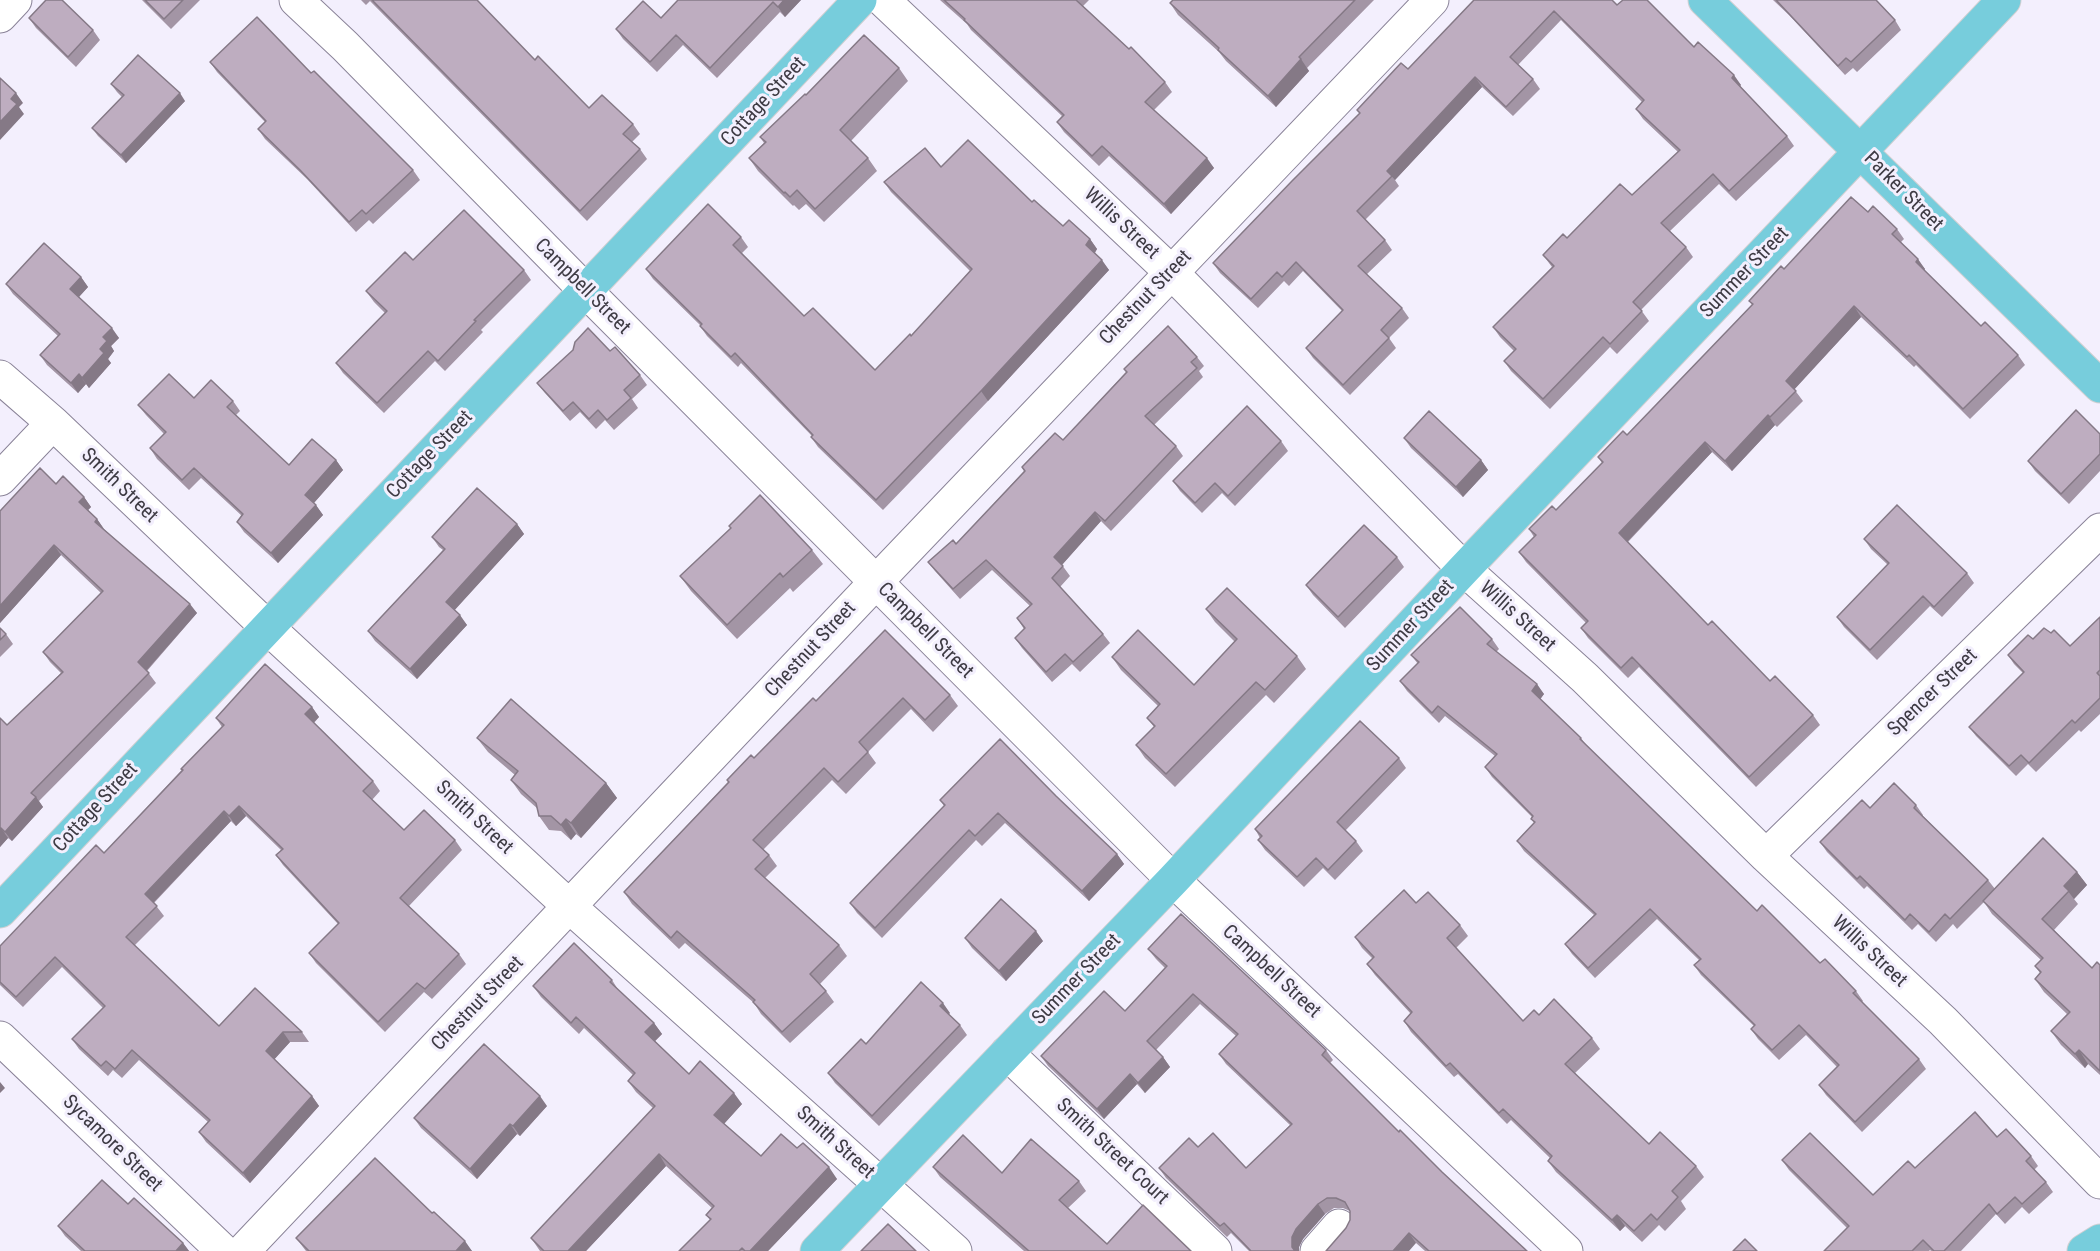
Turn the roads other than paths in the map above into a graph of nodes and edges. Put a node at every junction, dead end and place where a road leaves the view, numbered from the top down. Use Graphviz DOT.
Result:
graph roads {
  1 [pos="15,0"];
  2 [pos="296,0"];
  3 [pos="860,0"];
  4 [pos="883,0"];
  5 [pos="1432,0"];
  6 [pos="1705,0"];
  7 [pos="2004,0"];
  8 [pos="0,16"];
  9 [pos="1861,151"];
  10 [pos="1171,272"];
  11 [pos="586,291"];
  12 [pos="0,377"];
  13 [pos="2100,386"];
  14 [pos="53,423"];
  15 [pos="0,479"];
  16 [pos="2100,530"];
  17 [pos="1464,570"];
  18 [pos="876,582"];
  19 [pos="267,627"];
  20 [pos="1766,856"];
  21 [pos="1173,880"];
  22 [pos="570,907"];
  23 [pos="0,910"];
  24 [pos="0,1038"];
  25 [pos="1007,1053"];
  26 [pos="2100,1182"];
  27 [pos="881,1184"];
  28 [pos="1340,1226"];
  29 [pos="2100,1241"];
  30 [pos="223,1251"];
  31 [pos="243,1251"];
  32 [pos="817,1251"];
  33 [pos="955,1251"];
  34 [pos="1215,1251"];
  35 [pos="1317,1251"];
  36 [pos="1566,1251"];
  37 [pos="2084,1251"];
  1 -- 8 [label="street"];
  2 -- 11 [label="street, Campbell Street"];
  3 -- 11 [label="main road, Cottage Street"];
  4 -- 10 [label="street, Willis Street"];
  5 -- 10 [label="street, Chestnut Street"];
  6 -- 9 [label="main road, Parker Street"];
  7 -- 9 [label="main road, Summer Street"];
  9 -- 13 [label="main road, Parker Street"];
  9 -- 17 [label="main road, Summer Street"];
  10 -- 17 [label="street, Willis Street"];
  10 -- 18 [label="street, Chestnut Street"];
  11 -- 18 [label="street, Campbell Street"];
  11 -- 19 [label="main road, Cottage Street"];
  12 -- 14 [label="street, Smith Street"];
  14 -- 15 [label="street"];
  14 -- 19 [label="street, Smith Street"];
  16 -- 20 [label="street, Spencer Street"];
  17 -- 20 [label="street, Willis Street"];
  17 -- 21 [label="main road, Summer Street"];
  18 -- 21 [label="street, Campbell Street"];
  18 -- 22 [label="street, Chestnut Street"];
  19 -- 22 [label="street, Smith Street"];
  19 -- 23 [label="main road, Cottage Street"];
  20 -- 26 [label="street, Willis Street"];
  21 -- 25 [label="main road, Summer Street"];
  21 -- 36 [label="street, Campbell Street"];
  22 -- 27 [label="street, Smith Street"];
  22 -- 31 [label="street, Chestnut Street"];
  24 -- 30 [label="street, Sycamore Street"];
  25 -- 27 [label="main road, Summer Street"];
  25 -- 34 [label="street, Smith Street Court"];
  27 -- 32 [label="main road, Summer Street"];
  27 -- 33 [label="street, Smith Street"];
  28 -- 35 [label="street"];
  29 -- 37 [label="main road"];
}
